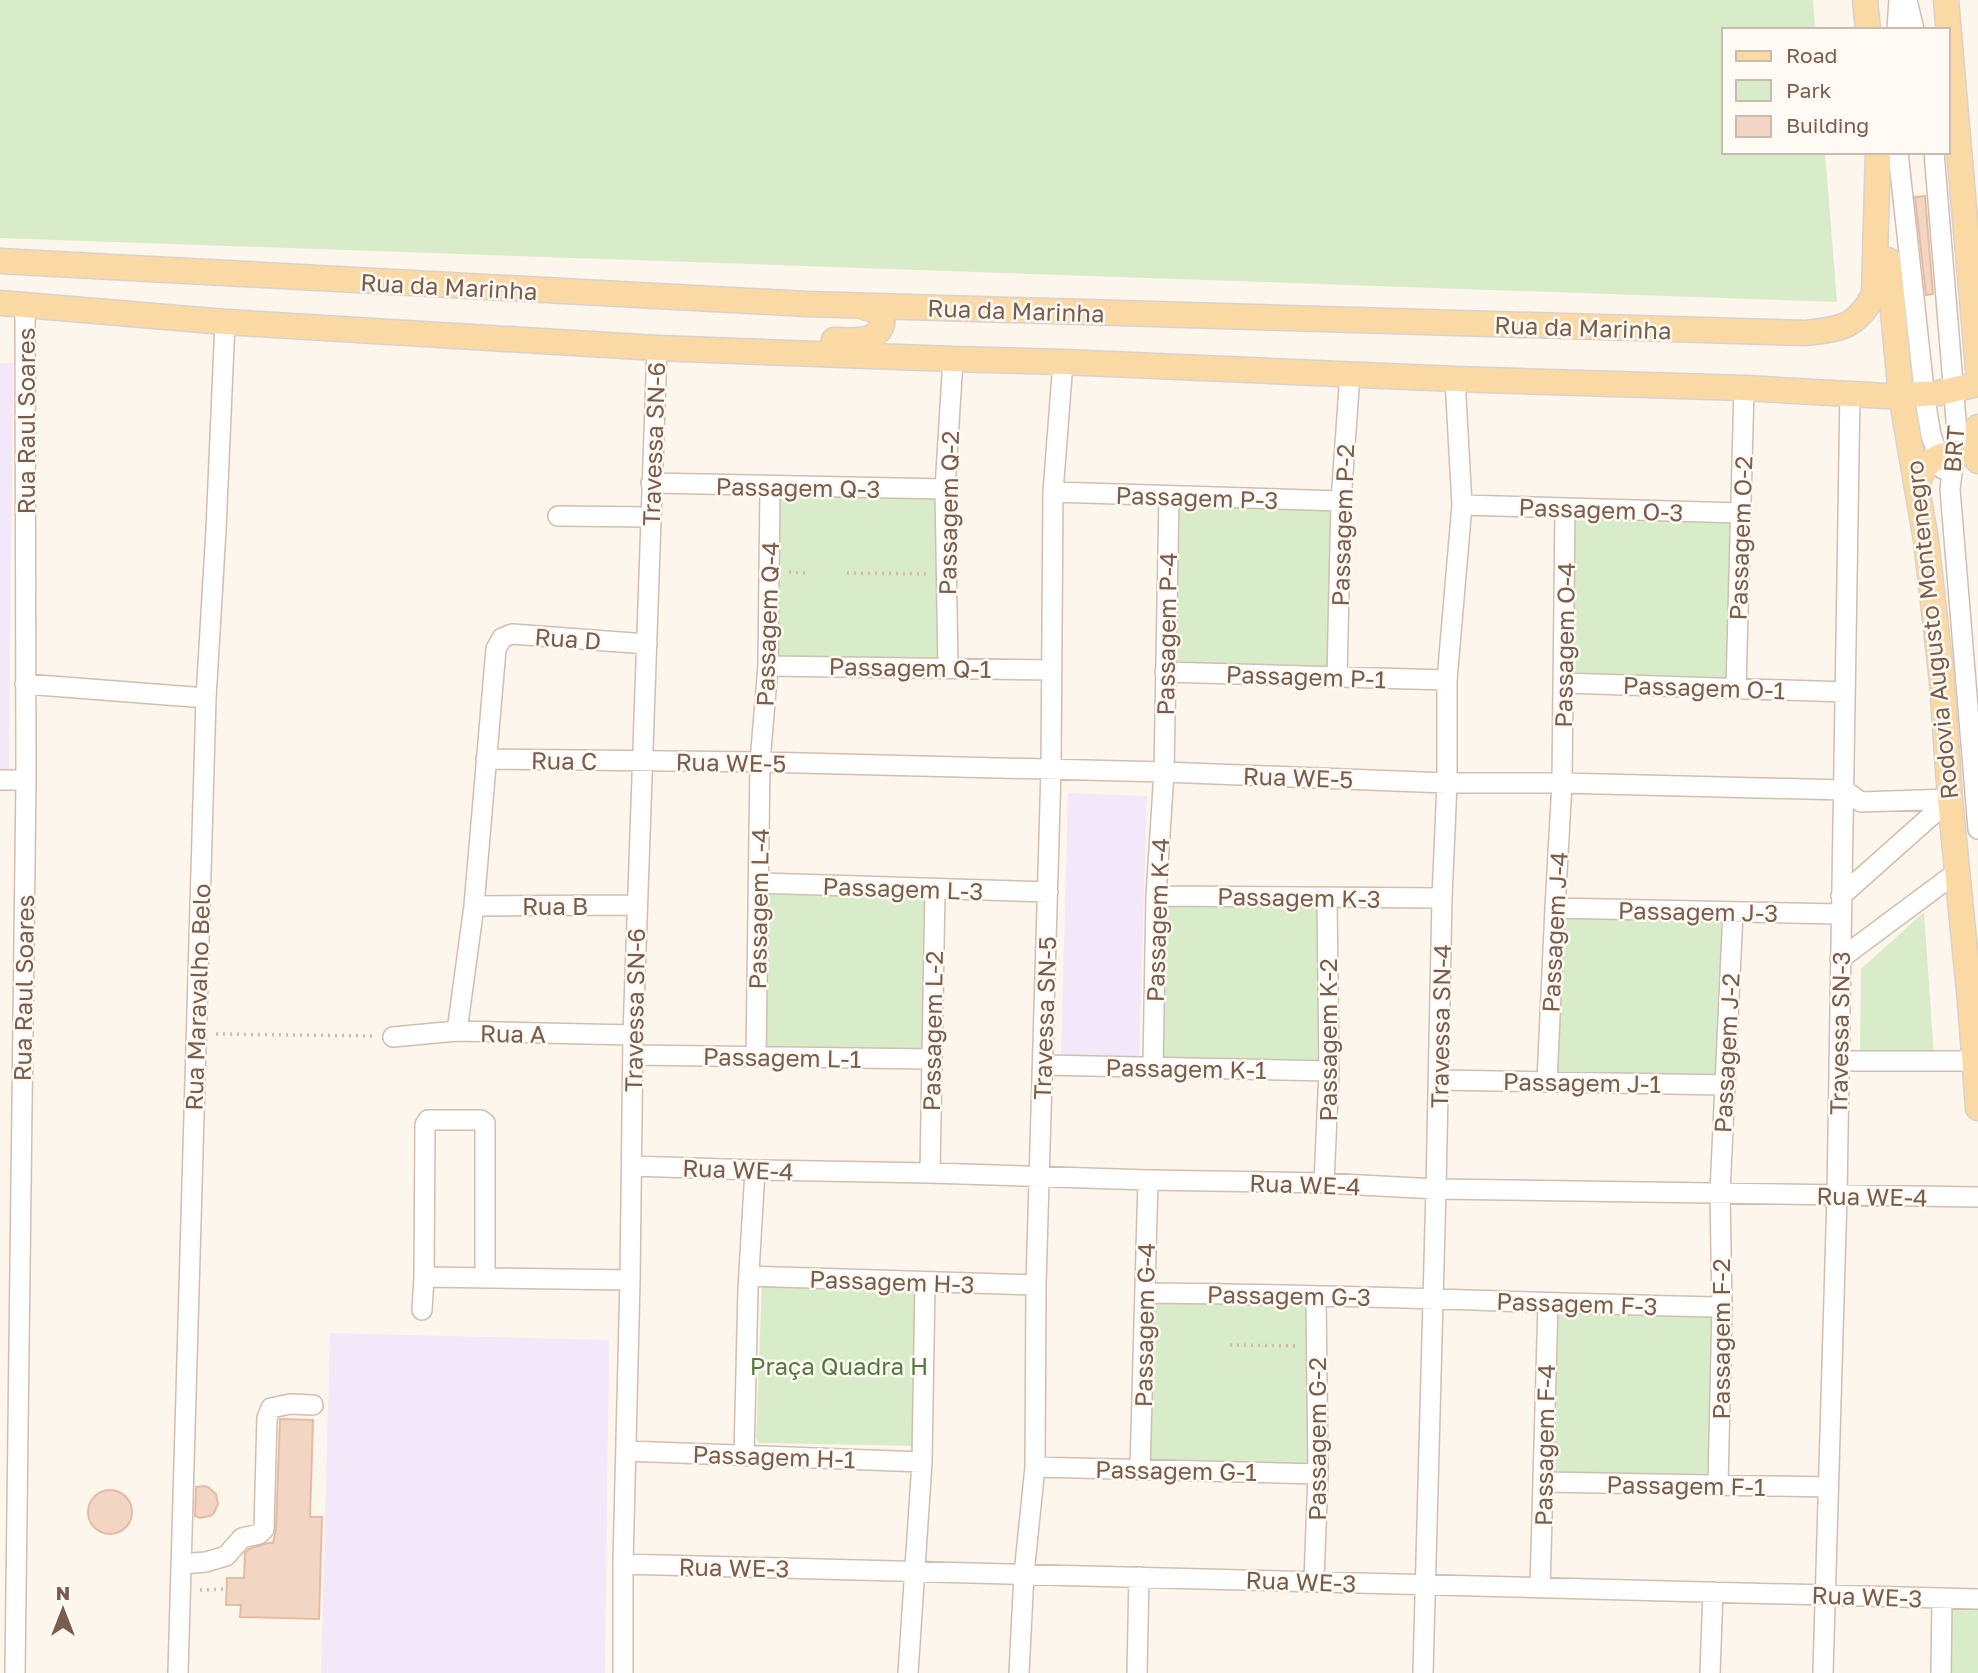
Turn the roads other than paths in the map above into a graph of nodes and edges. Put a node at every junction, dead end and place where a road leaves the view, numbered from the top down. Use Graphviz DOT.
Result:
graph roads {
  1 [pos="1865,0"];
  2 [pos="1899,0"];
  3 [pos="1907,0"];
  4 [pos="1946,0"];
  5 [pos="1868,28"];
  6 [pos="1897,28"];
  7 [pos="1914,28"];
  8 [pos="1948,28"];
  9 [pos="1950,46"];
  10 [pos="1878,154"];
  11 [pos="1878,154"];
  12 [pos="1898,154"];
  13 [pos="1934,154"];
  14 [pos="0,261"];
  15 [pos="0,303"];
  16 [pos="25,303"];
  17 [pos="861,306"];
  18 [pos="225,322"];
  19 [pos="657,348"];
  20 [pos="704,350"];
  21 [pos="953,359"];
  22 [pos="1063,362"];
  23 [pos="1978,368"];
  24 [pos="1350,374"];
  25 [pos="1455,379"];
  26 [pos="1966,387"];
  27 [pos="1744,388"];
  28 [pos="1850,393"];
  29 [pos="1913,395"];
  30 [pos="1978,427"];
  31 [pos="1962,453"];
  32 [pos="1978,461"];
  33 [pos="651,483"];
  34 [pos="1918,483"];
  35 [pos="770,487"];
  36 [pos="944,489"];
  37 [pos="1053,492"];
  38 [pos="1168,496"];
  39 [pos="1341,501"];
  40 [pos="1462,505"];
  41 [pos="1565,508"];
  42 [pos="1740,513"];
  43 [pos="558,516"];
  44 [pos="650,517"];
  45 [pos="647,644"];
  46 [pos="768,666"];
  47 [pos="948,668"];
  48 [pos="1052,670"];
  49 [pos="1165,672"];
  50 [pos="1337,677"];
  51 [pos="1447,680"];
  52 [pos="1563,683"];
  53 [pos="25,684"];
  54 [pos="1736,689"];
  55 [pos="1845,692"];
  56 [pos="206,698"];
  57 [pos="486,759"];
  58 [pos="642,761"];
  59 [pos="760,762"];
  60 [pos="1051,769"];
  61 [pos="1164,772"];
  62 [pos="0,780"];
  63 [pos="26,780"];
  64 [pos="1447,783"];
  65 [pos="1562,783"];
  66 [pos="1844,790"];
  67 [pos="1950,799"];
  68 [pos="1978,829"];
  69 [pos="1957,872"];
  70 [pos="758,883"];
  71 [pos="935,888"];
  72 [pos="1048,892"];
  73 [pos="1156,896"];
  74 [pos="1326,897"];
  75 [pos="1442,898"];
  76 [pos="637,905"];
  77 [pos="1841,905"];
  78 [pos="474,906"];
  79 [pos="1555,908"];
  80 [pos="1733,912"];
  81 [pos="1840,959"];
  82 [pos="457,1031"];
  83 [pos="393,1037"];
  84 [pos="633,1045"];
  85 [pos="756,1057"];
  86 [pos="932,1059"];
  87 [pos="1839,1061"];
  88 [pos="1975,1061"];
  89 [pos="1044,1065"];
  90 [pos="1153,1067"];
  91 [pos="1329,1071"];
  92 [pos="1439,1080"];
  93 [pos="1547,1081"];
  94 [pos="1725,1085"];
  95 [pos="1978,1108"];
  96 [pos="632,1166"];
  97 [pos="755,1170"];
  98 [pos="930,1173"];
  99 [pos="1039,1177"];
  100 [pos="1148,1180"];
  101 [pos="1324,1183"];
  102 [pos="1436,1189"];
  103 [pos="1720,1193"];
  104 [pos="1837,1196"];
  105 [pos="1978,1197"];
  106 [pos="749,1276"];
  107 [pos="424,1277"];
  108 [pos="485,1277"];
  109 [pos="631,1280"];
  110 [pos="925,1283"];
  111 [pos="1036,1285"];
  112 [pos="1145,1293"];
  113 [pos="1316,1296"];
  114 [pos="1433,1298"];
  115 [pos="1548,1303"];
  116 [pos="1722,1307"];
  117 [pos="422,1310"];
  118 [pos="313,1405"];
  119 [pos="626,1451"];
  120 [pos="744,1455"];
  121 [pos="922,1462"];
  122 [pos="1035,1467"];
  123 [pos="1140,1469"];
  124 [pos="1318,1474"];
  125 [pos="1544,1482"];
  126 [pos="1718,1485"];
  127 [pos="1828,1487"];
  128 [pos="181,1564"];
  129 [pos="623,1564"];
  130 [pos="915,1571"];
  131 [pos="1024,1574"];
  132 [pos="1139,1577"];
  133 [pos="1314,1581"];
  134 [pos="1425,1585"];
  135 [pos="1540,1588"];
  136 [pos="1713,1592"];
  137 [pos="1824,1595"];
  138 [pos="1942,1598"];
  139 [pos="1978,1599"];
  140 [pos="15,1673"];
  141 [pos="178,1673"];
  142 [pos="622,1673"];
  143 [pos="908,1673"];
  144 [pos="1019,1673"];
  145 [pos="1137,1673"];
  146 [pos="1423,1673"];
  147 [pos="1710,1673"];
  148 [pos="1823,1673"];
  149 [pos="1941,1673"];
  1 -- 5 [label="main road"];
  2 -- 6 [label="street"];
  3 -- 7 [label="street"];
  4 -- 8 [label="main road"];
  9 -- 23 [label="main road"];
  10 -- 17 [label="main road, Rua da Marinha"];
  11 -- 29 [label="main road, Rodovia Augusto Montenegro"];
  12 -- 29 [label="street, BRT"];
  13 -- 26 [label="street, BRT"];
  14 -- 17 [label="main road, Rua da Marinha"];
  15 -- 16 [label="main road, Rua da Marinha"];
  16 -- 18 [label="main road, Rua da Marinha"];
  16 -- 53 [label="street, Rua Raul Soares"];
  17 -- 20 [label="main road"];
  18 -- 19 [label="main road, Rua da Marinha"];
  18 -- 56 [label="street, Rua Maravalho Belo"];
  19 -- 20 [label="main road, Rua da Marinha"];
  19 -- 33 [label="street, Travessa SN-6"];
  20 -- 21 [label="main road, Rua da Marinha"];
  21 -- 22 [label="main road, Rua da Marinha"];
  21 -- 36 [label="street, Passagem Q-2"];
  22 -- 24 [label="main road, Rua da Marinha"];
  22 -- 37 [label="street, Travessa SN-5"];
  24 -- 25 [label="main road, Rua da Marinha"];
  24 -- 39 [label="street, Passagem P-2"];
  25 -- 27 [label="main road, Rua da Marinha"];
  25 -- 40 [label="street, Travessa SN-4"];
  26 -- 29 [label="main road, Rua da Marinha"];
  26 -- 31 [label="street, BRT"];
  27 -- 28 [label="main road, Rua da Marinha"];
  27 -- 42 [label="street, Passagem O-2"];
  28 -- 29 [label="main road, Rua da Marinha"];
  28 -- 55 [label="street, Travessa SN-3"];
  29 -- 31 [label="street, BRT"];
  29 -- 34 [label="main road, Rodovia Augusto Montenegro"];
  30 -- 31 [label="main road"];
  31 -- 32 [label="main road"];
  31 -- 34 [label="main road"];
  31 -- 68 [label="street, BRT"];
  33 -- 35 [label="street, Passagem Q-3"];
  33 -- 44 [label="street, Travessa SN-6"];
  34 -- 67 [label="main road, Rodovia Augusto Montenegro"];
  35 -- 36 [label="street, Passagem Q-3"];
  35 -- 46 [label="street, Passagem Q-4"];
  36 -- 47 [label="street, Passagem Q-2"];
  37 -- 38 [label="street, Passagem P-3"];
  37 -- 48 [label="street, Travessa SN-5"];
  38 -- 39 [label="street, Passagem P-3"];
  38 -- 49 [label="street, Passagem P-4"];
  39 -- 50 [label="street, Passagem P-2"];
  40 -- 41 [label="street, Passagem O-3"];
  40 -- 51 [label="street, Travessa SN-4"];
  41 -- 42 [label="street, Passagem O-3"];
  41 -- 52 [label="street, Passagem O-4"];
  42 -- 54 [label="street, Passagem O-2"];
  43 -- 44 [label="street"];
  44 -- 45 [label="street, Travessa SN-6"];
  45 -- 57 [label="street, Rua D"];
  45 -- 58 [label="street, Travessa SN-6"];
  46 -- 47 [label="street, Passagem Q-1"];
  46 -- 59 [label="street, Passagem Q-4"];
  47 -- 48 [label="street, Passagem Q-1"];
  48 -- 60 [label="street, Travessa SN-5"];
  49 -- 50 [label="street, Passagem P-1"];
  49 -- 61 [label="street, Passagem P-4"];
  50 -- 51 [label="street, Passagem P-1"];
  51 -- 64 [label="street, Travessa SN-4"];
  52 -- 54 [label="street, Passagem O-1"];
  52 -- 65 [label="street, Passagem O-4"];
  53 -- 56 [label="street"];
  53 -- 63 [label="street, Rua Raul Soares"];
  54 -- 55 [label="street, Passagem O-1"];
  55 -- 66 [label="street, Travessa SN-3"];
  56 -- 128 [label="street, Rua Maravalho Belo"];
  57 -- 58 [label="street, Rua C"];
  57 -- 78 [label="street"];
  58 -- 59 [label="street, Rua WE-5"];
  58 -- 76 [label="street, Travessa SN-6"];
  59 -- 60 [label="street, Rua WE-5"];
  59 -- 70 [label="street, Passagem L-4"];
  60 -- 61 [label="street, Rua WE-5"];
  60 -- 72 [label="street, Travessa SN-5"];
  61 -- 64 [label="street, Rua WE-5"];
  61 -- 73 [label="street, Passagem K-4"];
  62 -- 63 [label="street"];
  63 -- 140 [label="street, Rua Raul Soares"];
  64 -- 65 [label="street, Rua WE-5"];
  64 -- 75 [label="street, Travessa SN-4"];
  65 -- 66 [label="street, Rua WE-5"];
  65 -- 79 [label="street, Passagem J-4"];
  66 -- 67 [label="street, Rua WE-5"];
  66 -- 77 [label="street, Travessa SN-3"];
  67 -- 69 [label="main road, Rodovia Augusto Montenegro"];
  67 -- 77 [label="street"];
  69 -- 81 [label="street"];
  69 -- 88 [label="main road, Rodovia Augusto Montenegro"];
  70 -- 71 [label="street, Passagem L-3"];
  70 -- 85 [label="street, Passagem L-4"];
  71 -- 72 [label="street, Passagem L-3"];
  71 -- 86 [label="street, Passagem L-2"];
  72 -- 89 [label="street, Travessa SN-5"];
  73 -- 74 [label="street, Passagem K-3"];
  73 -- 90 [label="street, Passagem K-4"];
  74 -- 75 [label="street, Passagem K-3"];
  74 -- 91 [label="street, Passagem K-2"];
  75 -- 92 [label="street, Travessa SN-4"];
  76 -- 78 [label="street, Rua B"];
  76 -- 84 [label="street, Travessa SN-6"];
  77 -- 80 [label="street, Passagem J-3"];
  77 -- 81 [label="street, Travessa SN-3"];
  78 -- 82 [label="street"];
  79 -- 80 [label="street, Passagem J-3"];
  79 -- 93 [label="street, Passagem J-4"];
  80 -- 94 [label="street, Passagem J-2"];
  81 -- 87 [label="street, Travessa SN-3"];
  82 -- 83 [label="street, Rua A"];
  82 -- 84 [label="street, Rua A"];
  84 -- 85 [label="street, Passagem L-1"];
  84 -- 96 [label="street, Travessa SN-6"];
  85 -- 86 [label="street, Passagem L-1"];
  86 -- 98 [label="street, Passagem L-2"];
  87 -- 88 [label="street"];
  87 -- 104 [label="street, Travessa SN-3"];
  88 -- 95 [label="main road, Rodovia Augusto Montenegro"];
  89 -- 90 [label="street, Passagem K-1"];
  89 -- 99 [label="street, Travessa SN-5"];
  90 -- 91 [label="street, Passagem K-1"];
  91 -- 101 [label="street, Passagem K-2"];
  92 -- 93 [label="street, Passagem J-1"];
  92 -- 102 [label="street, Travessa SN-4"];
  93 -- 94 [label="street, Passagem J-1"];
  94 -- 103 [label="street, Passagem J-2"];
  96 -- 97 [label="street, Rua WE-4"];
  96 -- 109 [label="street, Travessa SN-6"];
  97 -- 98 [label="street, Rua WE-4"];
  97 -- 106 [label="street"];
  98 -- 99 [label="street, Rua WE-4"];
  99 -- 100 [label="street, Rua WE-4"];
  99 -- 111 [label="street, Travessa SN-5"];
  100 -- 101 [label="street, Rua WE-4"];
  100 -- 112 [label="street, Passagem G-4"];
  101 -- 102 [label="street, Rua WE-4"];
  102 -- 103 [label="street, Rua WE-4"];
  102 -- 114 [label="street, Travessa SN-4"];
  103 -- 104 [label="street, Rua WE-4"];
  103 -- 116 [label="street, Passagem F-2"];
  104 -- 105 [label="street, Rua WE-4"];
  104 -- 127 [label="street, Travessa SN-3"];
  106 -- 110 [label="street, Passagem H-3"];
  106 -- 120 [label="street"];
  107 -- 108 [label="street"];
  107 -- 108 [label="street"];
  107 -- 117 [label="street"];
  108 -- 109 [label="street"];
  109 -- 119 [label="street, Travessa SN-6"];
  110 -- 111 [label="street, Passagem H-3"];
  110 -- 121 [label="street"];
  111 -- 122 [label="street, Travessa SN-5"];
  112 -- 113 [label="street, Passagem G-3"];
  112 -- 123 [label="street, Passagem G-4"];
  113 -- 114 [label="street, Passagem G-3"];
  113 -- 124 [label="street, Passagem G-2"];
  114 -- 115 [label="street, Passagem F-3"];
  114 -- 134 [label="street, Travessa SN-4"];
  115 -- 116 [label="street, Passagem F-3"];
  115 -- 125 [label="street, Passagem F-4"];
  116 -- 126 [label="street, Passagem F-2"];
  118 -- 128 [label="street"];
  119 -- 120 [label="street, Passagem H-1"];
  119 -- 129 [label="street, Travessa SN-6"];
  120 -- 121 [label="street, Passagem H-1"];
  121 -- 130 [label="street"];
  122 -- 123 [label="street, Passagem G-1"];
  122 -- 131 [label="street, Travessa SN-5"];
  123 -- 124 [label="street, Passagem G-1"];
  124 -- 133 [label="street, Passagem G-2"];
  125 -- 126 [label="street, Passagem F-1"];
  125 -- 135 [label="street, Passagem F-4"];
  126 -- 127 [label="street, Passagem F-1"];
  127 -- 137 [label="street, Travessa SN-3"];
  128 -- 141 [label="street, Rua Maravalho Belo"];
  129 -- 130 [label="street, Rua WE-3"];
  129 -- 142 [label="street, Travessa SN-6"];
  130 -- 131 [label="street, Rua WE-3"];
  130 -- 143 [label="street"];
  131 -- 132 [label="street, Rua WE-3"];
  131 -- 144 [label="street, Travessa SN-5"];
  132 -- 133 [label="street, Rua WE-3"];
  132 -- 145 [label="street"];
  133 -- 134 [label="street, Rua WE-3"];
  134 -- 135 [label="street, Rua WE-3"];
  134 -- 146 [label="street, Travessa SN-4"];
  135 -- 136 [label="street, Rua WE-3"];
  136 -- 137 [label="street, Rua WE-3"];
  136 -- 147 [label="street"];
  137 -- 138 [label="street, Rua WE-3"];
  137 -- 148 [label="street, Travessa SN-3"];
  138 -- 139 [label="street, Rua WE-3"];
  138 -- 149 [label="street"];
}
